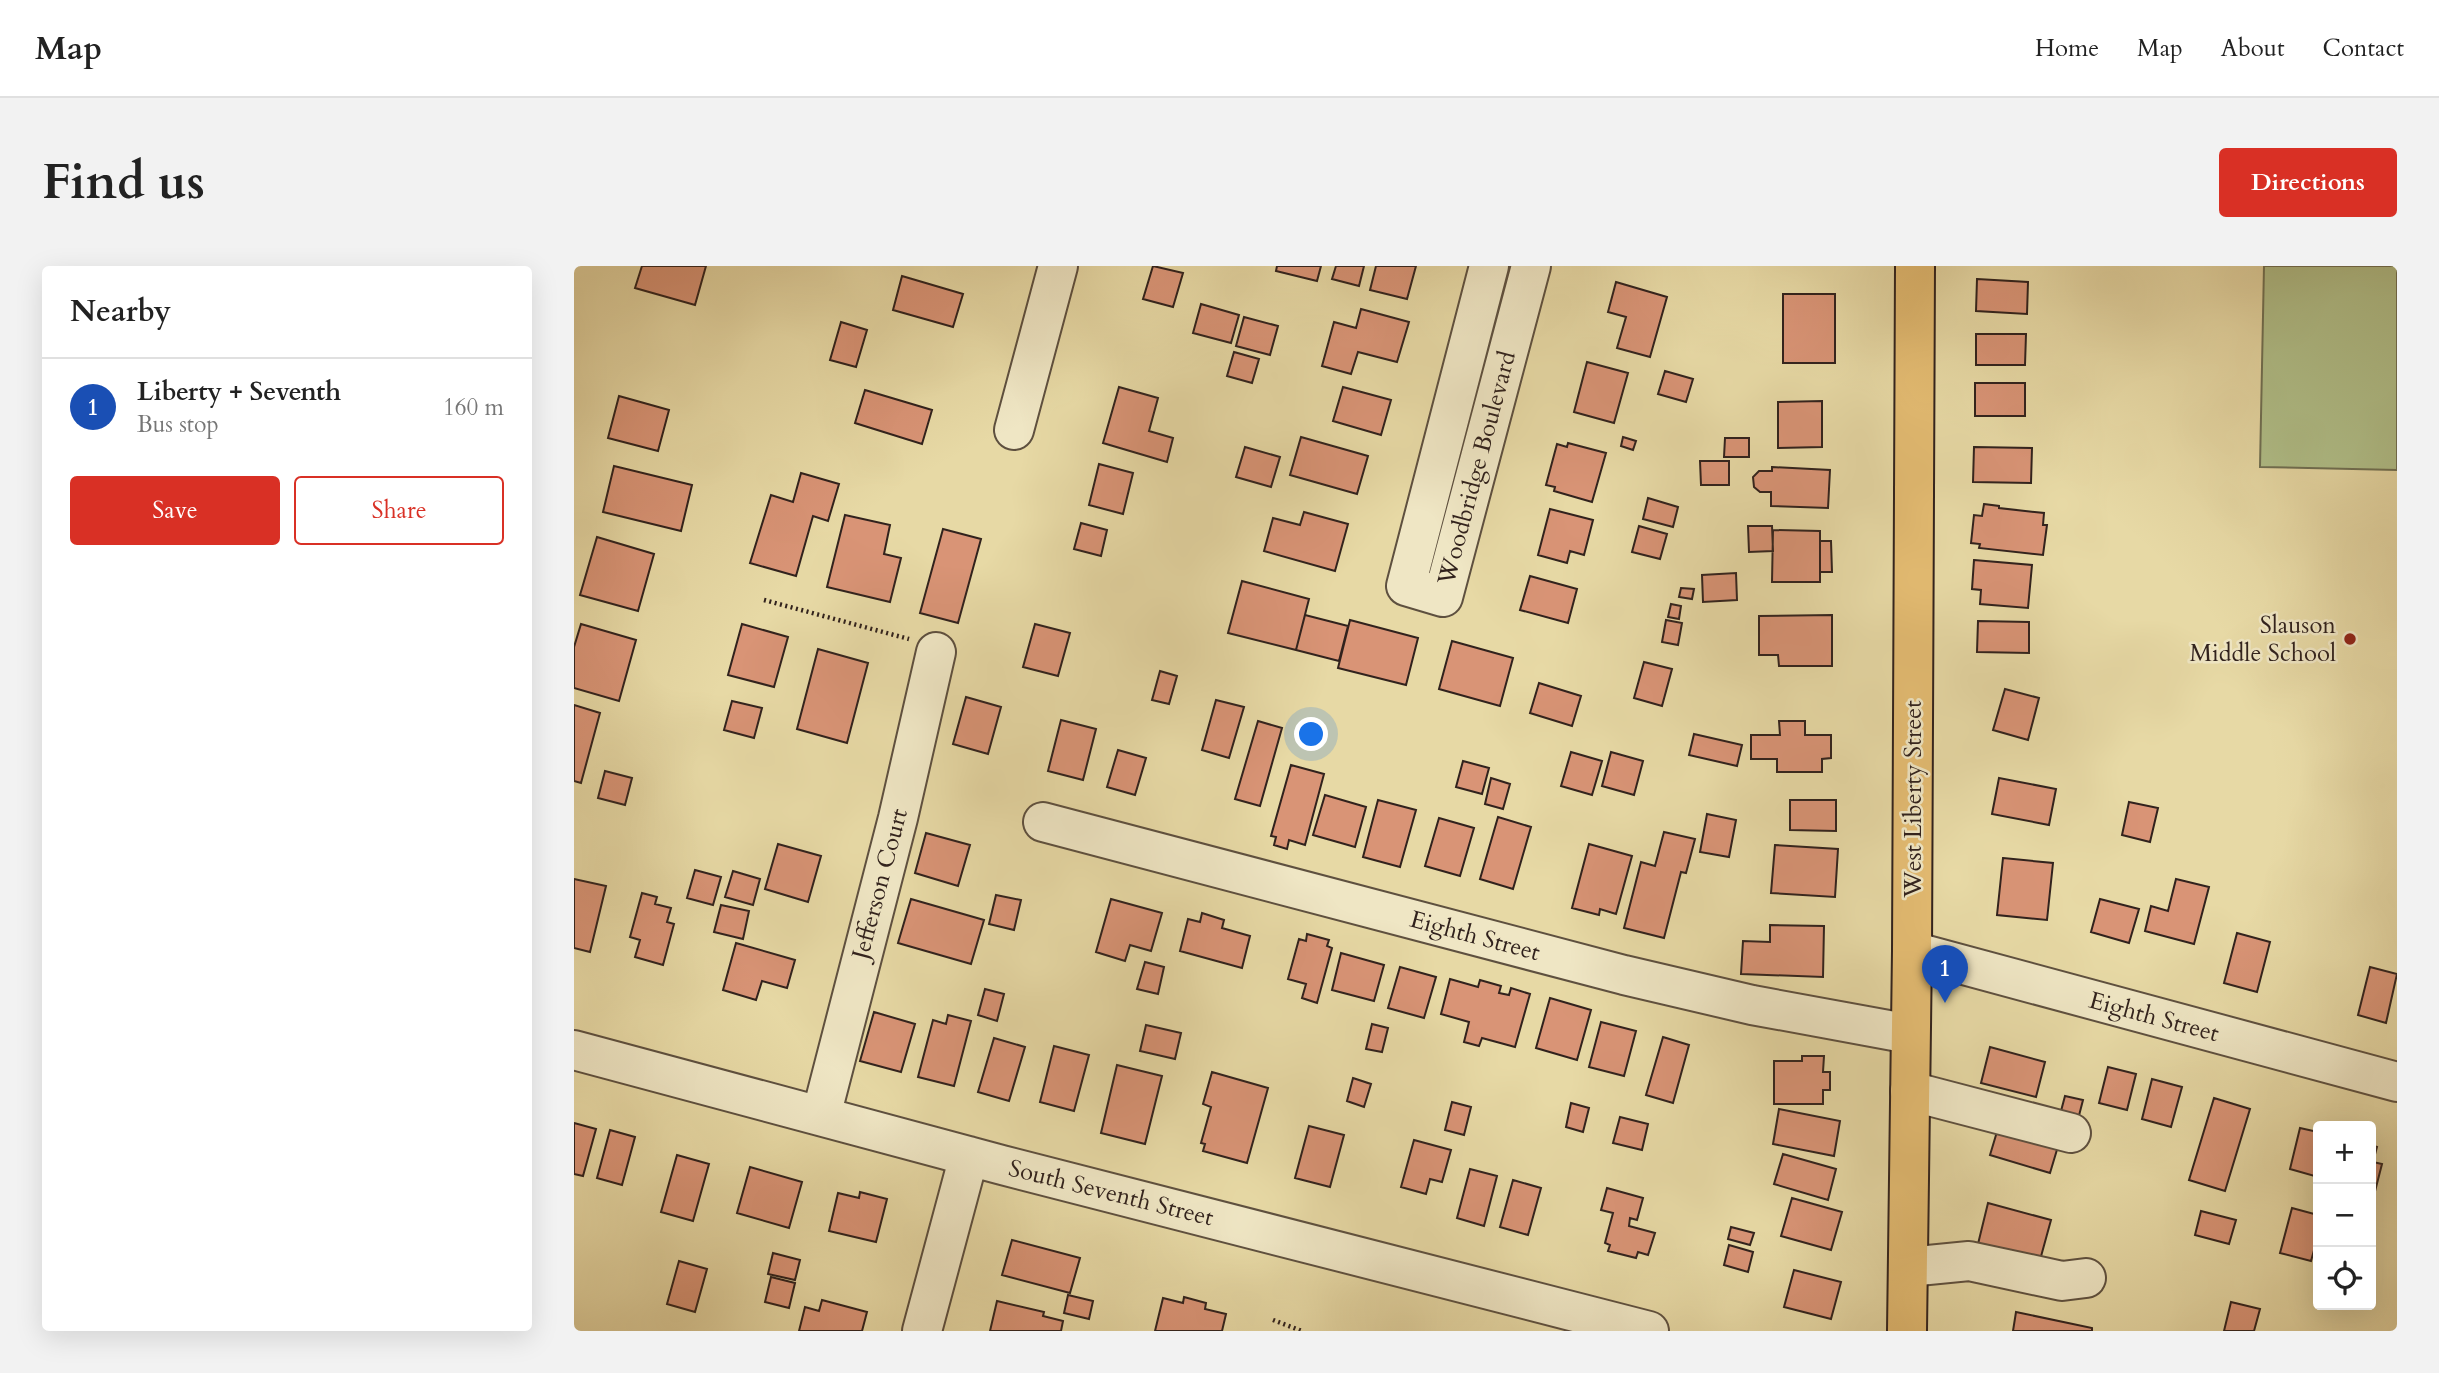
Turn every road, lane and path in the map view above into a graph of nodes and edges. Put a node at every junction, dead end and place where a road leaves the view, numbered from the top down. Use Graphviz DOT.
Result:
graph roads {
  1 [pos="1058,266"];
  2 [pos="1489,266"];
  3 [pos="1531,266"];
  4 [pos="1915,266"];
  5 [pos="1014,430"];
  6 [pos="765,600"];
  7 [pos="923,646"];
  8 [pos="1043,822"];
  9 [pos="1912,951"];
  10 [pos="1910,1034"];
  11 [pos="574,1050"];
  12 [pos="2397,1082"];
  13 [pos="1910,1091"];
  14 [pos="821,1116"];
  15 [pos="2071,1133"];
  16 [pos="969,1156"];
  17 [pos="1908,1267"];
  18 [pos="2086,1278"];
  19 [pos="1543,1318"];
  20 [pos="1273,1320"];
  21 [pos="922,1331"];
  22 [pos="1302,1331"];
  23 [pos="1649,1331"];
  24 [pos="1907,1331"];
  1 -- 5 [label="street"];
  2 -- 3 [label="street, Woodbridge Boulevard"];
  4 -- 9 [label="main road, West Liberty Street"];
  6 -- 7 [label="path"];
  7 -- 14 [label="street, Jefferson Court"];
  8 -- 10 [label="street, Eighth Street"];
  9 -- 10 [label="main road, West Liberty Street"];
  9 -- 12 [label="street, Eighth Street"];
  10 -- 13 [label="main road, West Liberty Street"];
  11 -- 14 [label="street, South Seventh Street"];
  13 -- 15 [label="street"];
  13 -- 17 [label="main road, West Liberty Street"];
  14 -- 16 [label="street, South Seventh Street"];
  16 -- 19 [label="street, South Seventh Street"];
  16 -- 21 [label="street"];
  17 -- 18 [label="street"];
  17 -- 24 [label="main road, West Liberty Street"];
  19 -- 23 [label="street, South Seventh Street"];
  20 -- 22 [label="path"];
}
